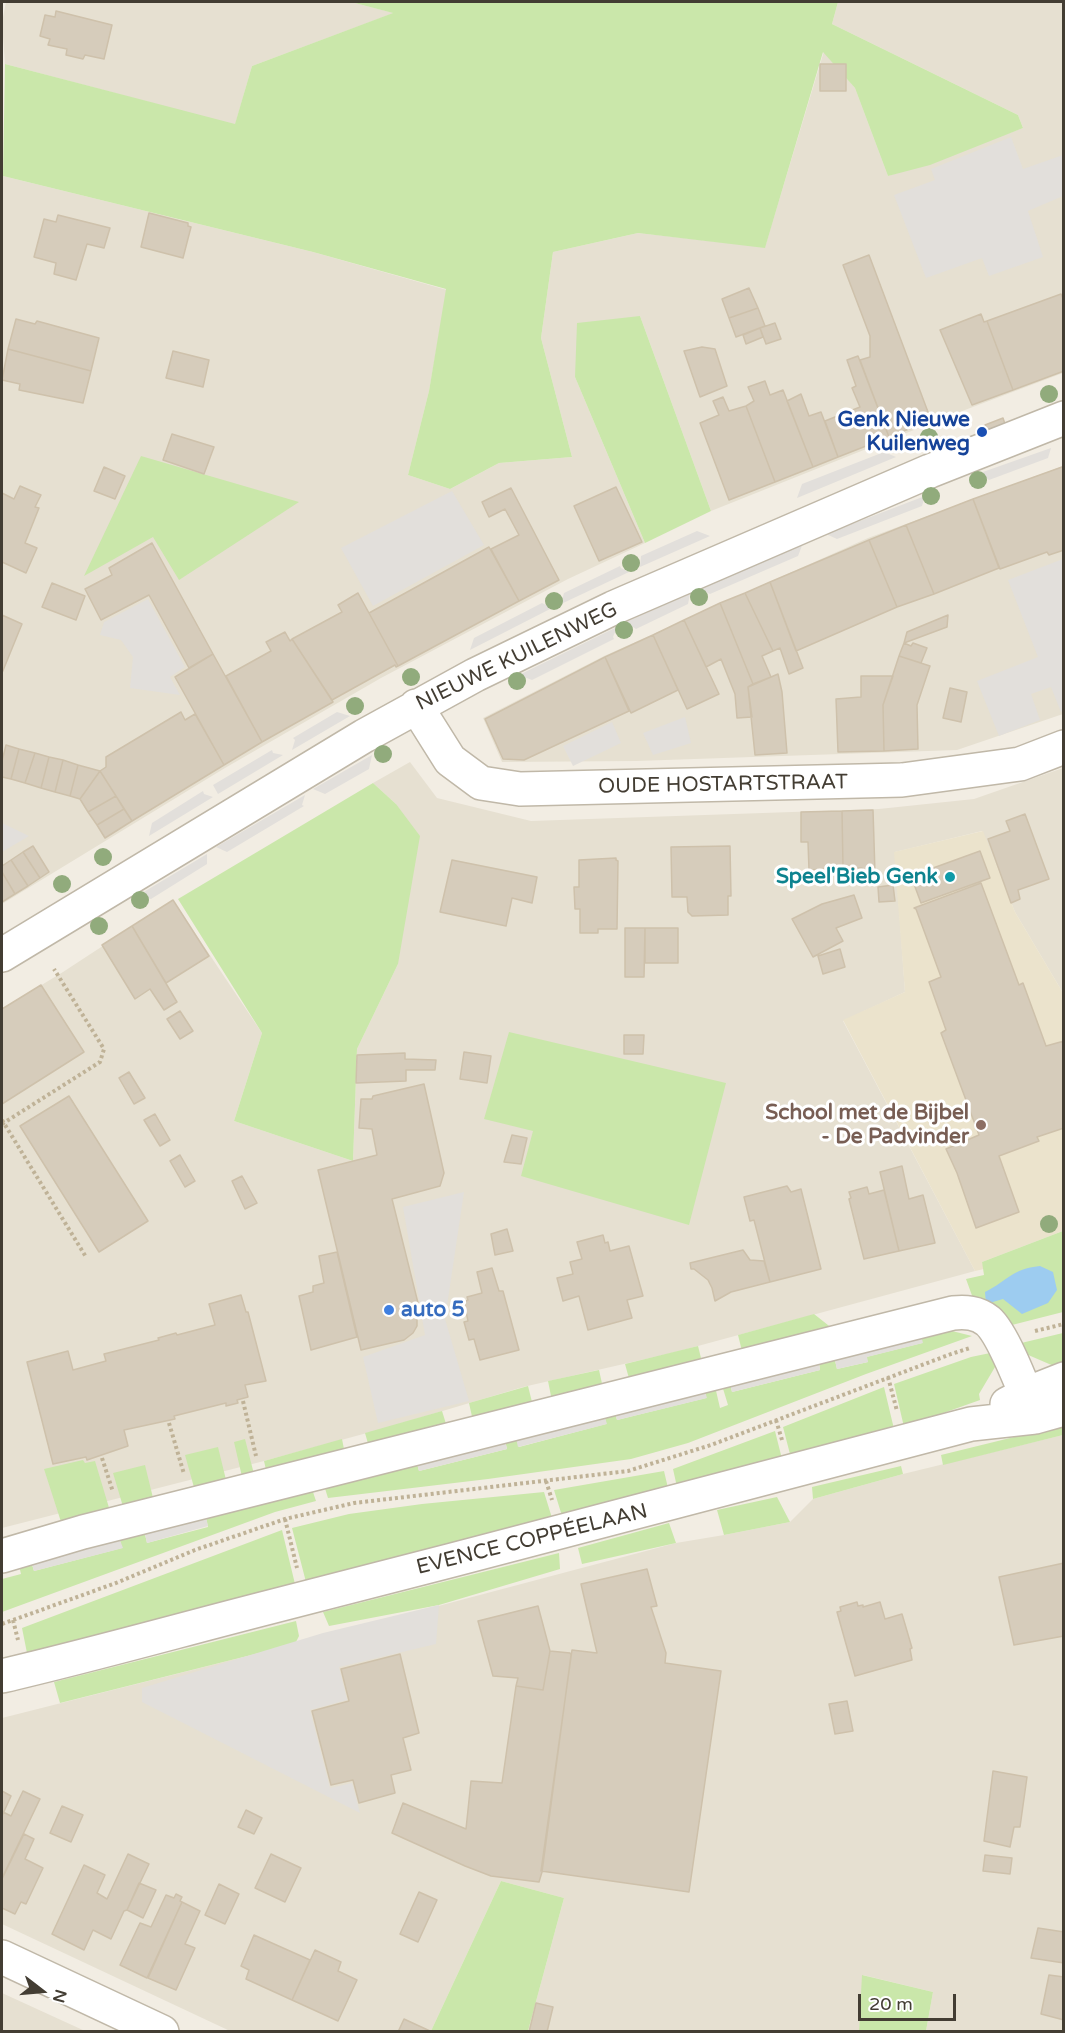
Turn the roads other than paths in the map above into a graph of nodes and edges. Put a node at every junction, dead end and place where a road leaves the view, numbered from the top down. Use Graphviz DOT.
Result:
graph roads {
  1 [pos="1064,418"];
  2 [pos="416,706"];
  3 [pos="1064,747"];
  4 [pos="2,955"];
  5 [pos="1064,1379"];
  6 [pos="1041,1407"];
  7 [pos="2,1556"];
  8 [pos="2,1676"];
  9 [pos="2,1957"];
  10 [pos="162,2031"];
  1 -- 2 [label="street, NIEUWE KUILENWEG"];
  2 -- 3 [label="street, OUDE HOSTARTSTRAAT"];
  2 -- 4 [label="street, NIEUWE KUILENWEG"];
  5 -- 6 [label="street, EVENCE COPPÉELAAN"];
  6 -- 7 [label="street"];
  6 -- 8 [label="street, EVENCE COPPÉELAAN"];
  9 -- 10 [label="street"];
}
